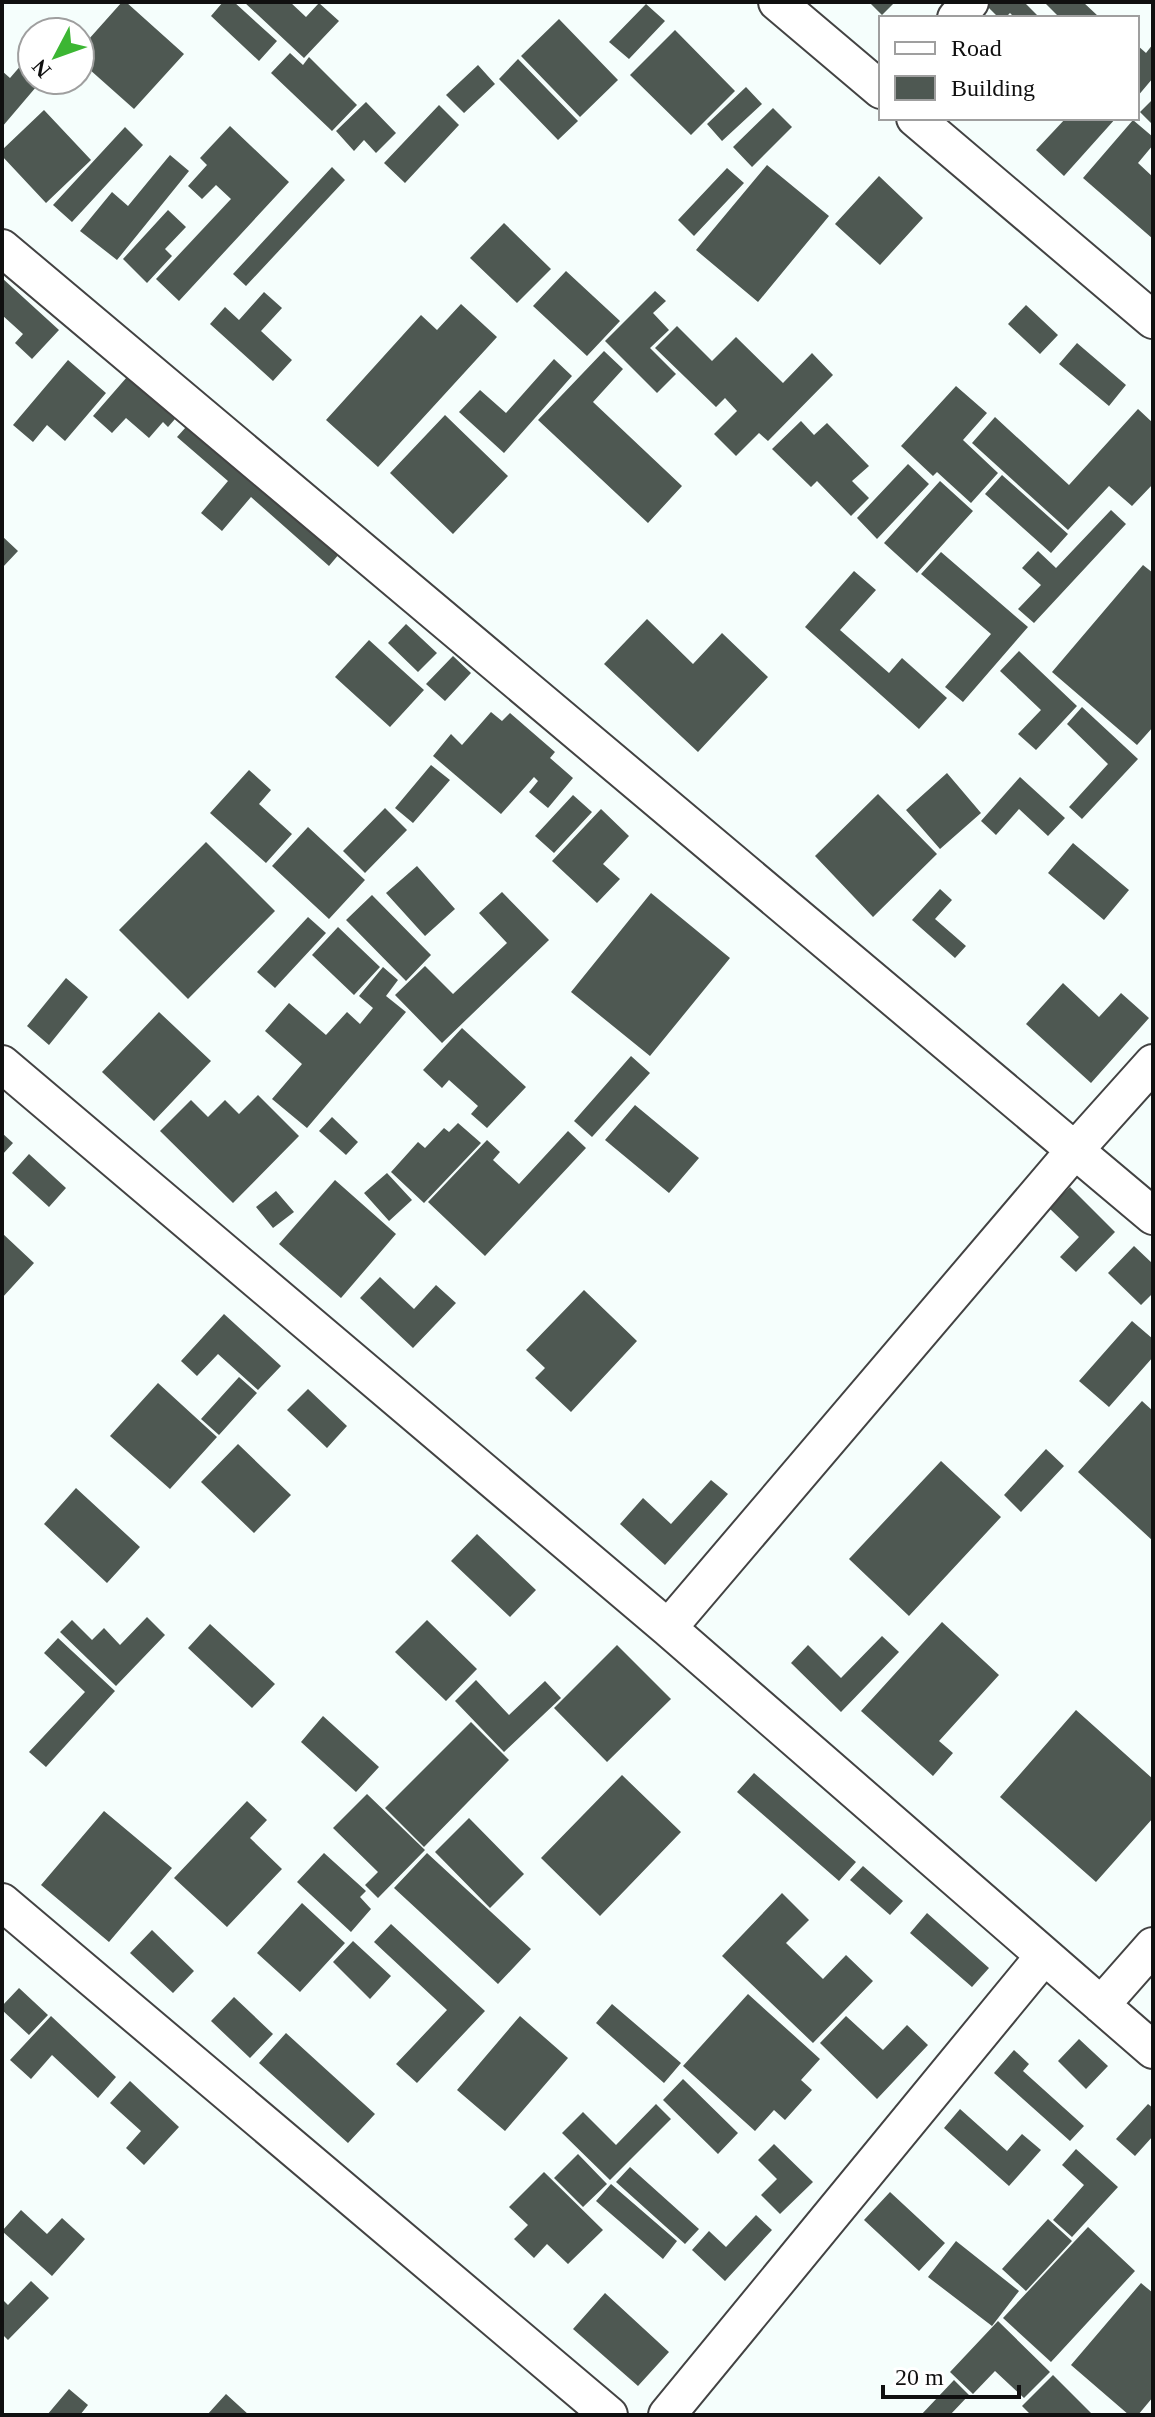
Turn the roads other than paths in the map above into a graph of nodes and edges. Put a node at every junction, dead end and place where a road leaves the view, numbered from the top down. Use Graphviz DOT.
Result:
graph roads {
  1 [pos="777,2"];
  2 [pos="879,88"];
  3 [pos="917,120"];
  4 [pos="2,248"];
  5 [pos="1153,320"];
  6 [pos="1153,1063"];
  7 [pos="2,1064"];
  8 [pos="1075,1150"];
  9 [pos="1153,1216"];
  10 [pos="668,1628"];
  11 [pos="2,1902"];
  12 [pos="1153,1946"];
  13 [pos="1044,1956"];
  14 [pos="1101,2005"];
  15 [pos="1153,2050"];
  16 [pos="609,2415"];
  17 [pos="667,2415"];
  1 -- 2 [label="street"];
  3 -- 5 [label="street"];
  4 -- 8 [label="street"];
  6 -- 8 [label="street"];
  7 -- 10 [label="street"];
  8 -- 9 [label="street"];
  8 -- 10 [label="street"];
  10 -- 13 [label="street"];
  11 -- 16 [label="street"];
  12 -- 14 [label="street"];
  13 -- 14 [label="street"];
  13 -- 17 [label="street"];
  14 -- 15 [label="street"];
}
